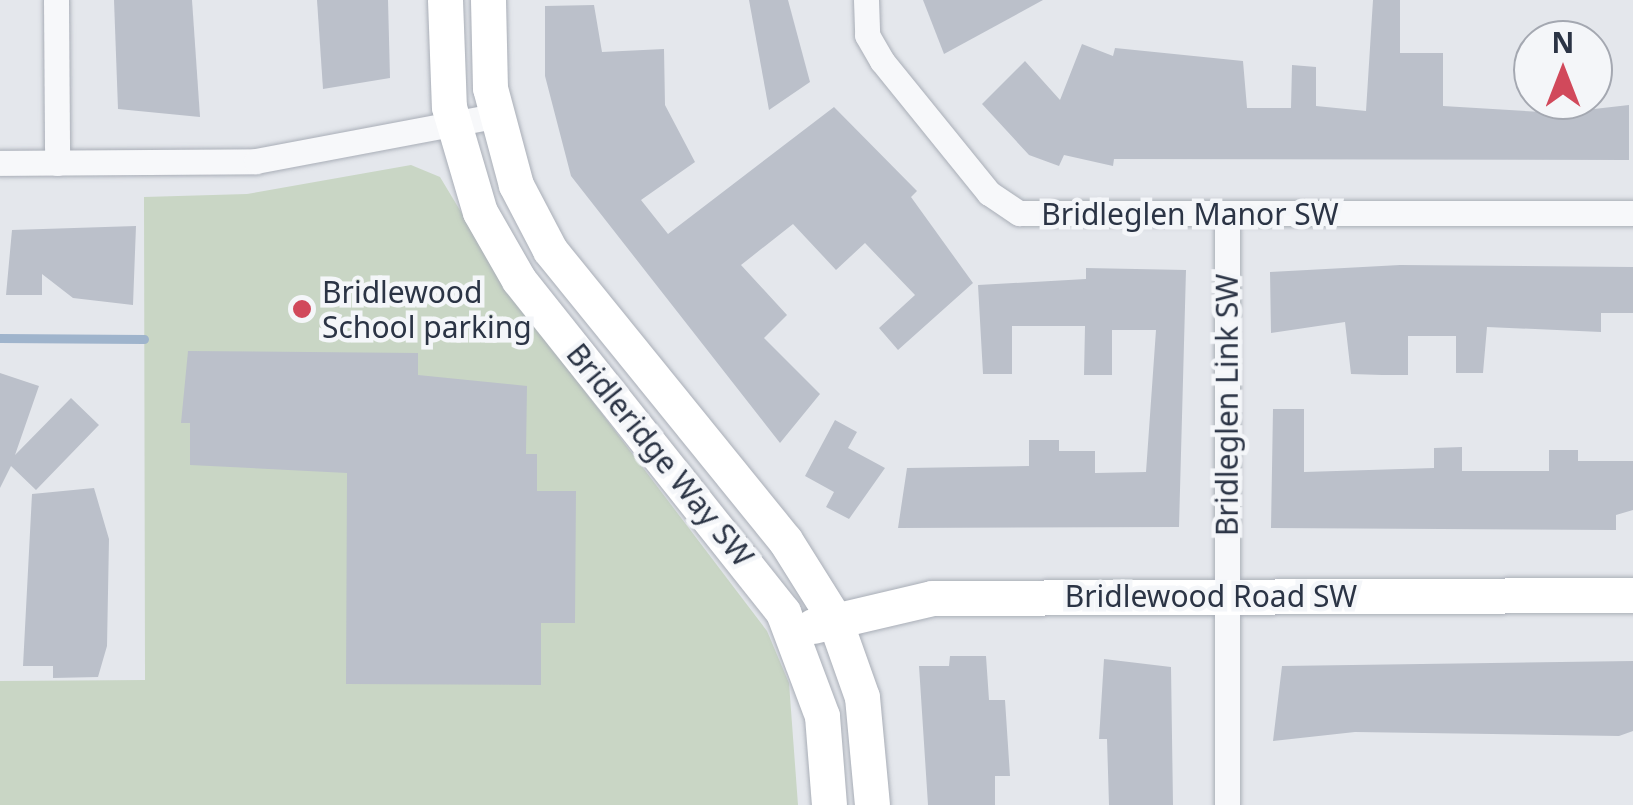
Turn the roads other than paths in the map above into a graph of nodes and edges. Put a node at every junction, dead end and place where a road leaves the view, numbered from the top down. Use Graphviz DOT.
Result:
graph roads {
  1 [pos="56,0"];
  2 [pos="445,0"];
  3 [pos="488,0"];
  4 [pos="866,0"];
  5 [pos="494,116"];
  6 [pos="452,124"];
  7 [pos="57,163"];
  8 [pos="0,164"];
  9 [pos="1633,213"];
  10 [pos="1227,214"];
  11 [pos="1633,595"];
  12 [pos="1226,596"];
  13 [pos="834,618"];
  14 [pos="794,634"];
  15 [pos="829,805"];
  16 [pos="872,805"];
  17 [pos="1227,805"];
  1 -- 7 [label="street"];
  2 -- 6 [label="street, Bridleridge Way SW"];
  3 -- 5 [label="street, Bridleridge Way SW"];
  4 -- 10 [label="street, Bridleglen Manor SW"];
  5 -- 6 [label="street"];
  5 -- 13 [label="street, Bridleridge Way SW"];
  6 -- 7 [label="street"];
  6 -- 14 [label="street, Bridleridge Way SW"];
  7 -- 8 [label="street"];
  9 -- 10 [label="street, Bridleglen Manor SW"];
  10 -- 12 [label="street, Bridleglen Link SW"];
  11 -- 12 [label="street, Bridlewood Road SW"];
  12 -- 13 [label="street, Bridlewood Road SW"];
  12 -- 17 [label="street, Bridleglen Link SW"];
  13 -- 14 [label="street, Bridlewood Road SW"];
  13 -- 16 [label="street, Bridleridge Way SW"];
  14 -- 15 [label="street, Bridleridge Way SW"];
}
